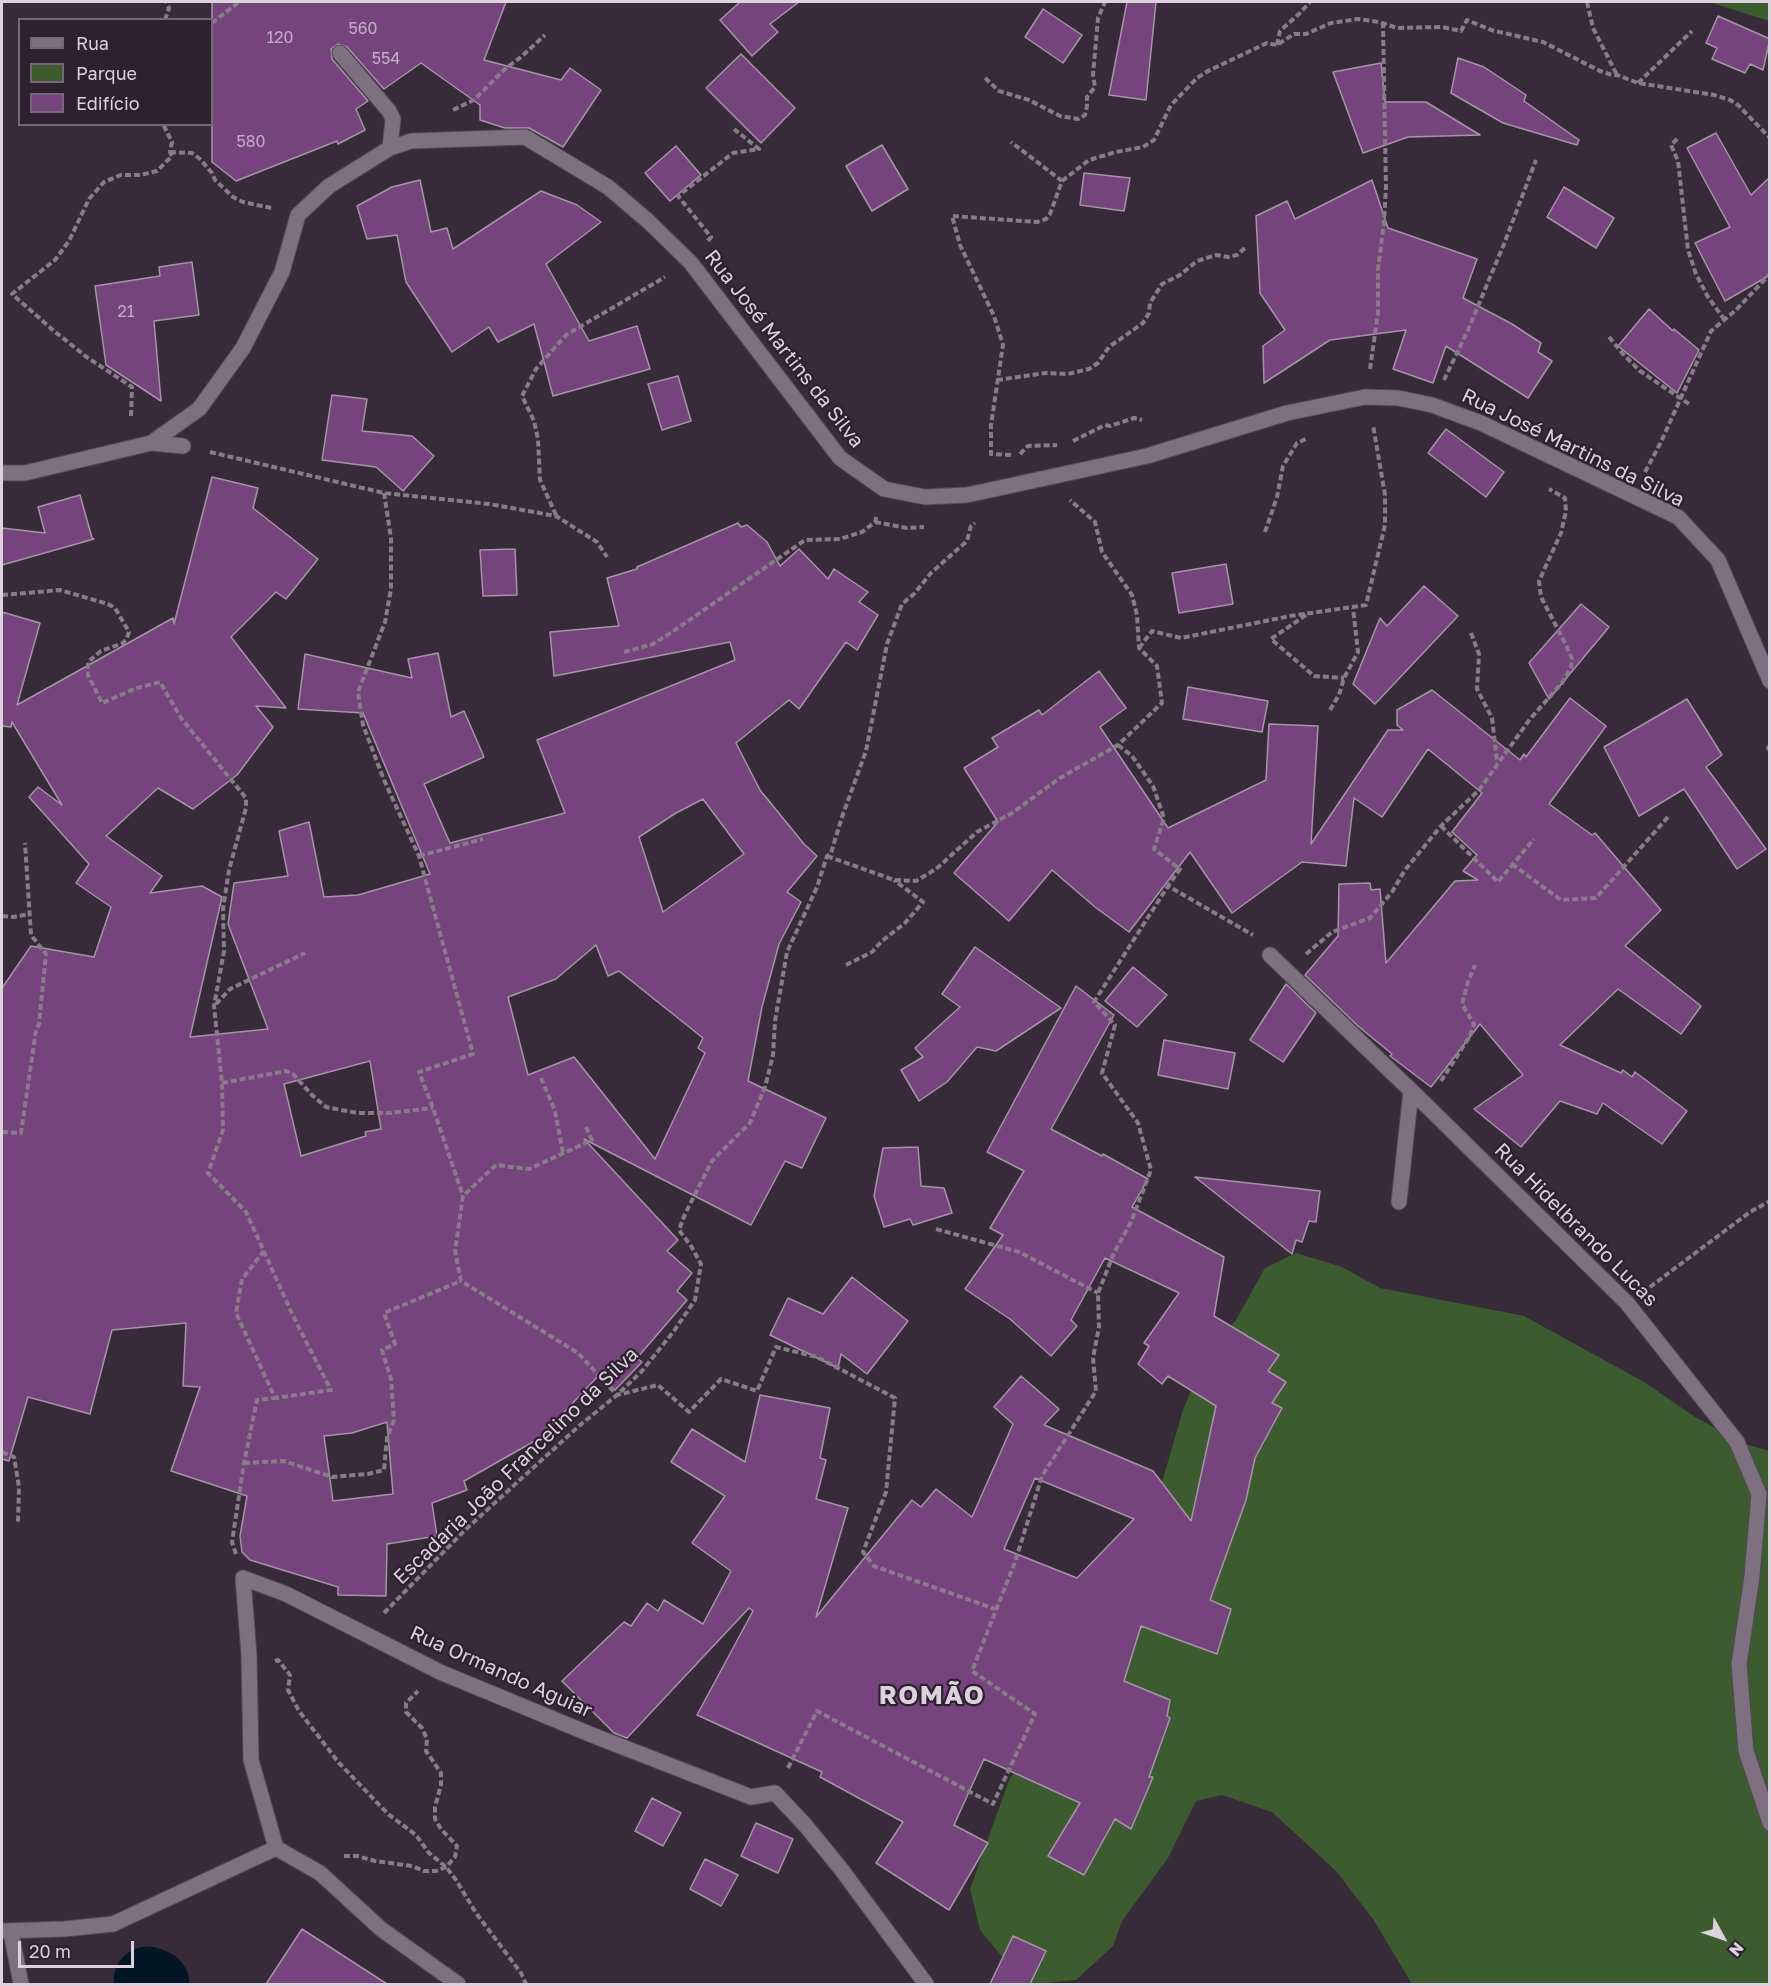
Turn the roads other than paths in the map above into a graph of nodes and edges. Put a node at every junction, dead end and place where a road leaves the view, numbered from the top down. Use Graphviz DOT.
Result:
graph roads {
  1 [pos="340,53"];
  2 [pos="390,148"];
  3 [pos="151,443"];
  4 [pos="183,446"];
  5 [pos="2,473"];
  6 [pos="1770,681"];
  7 [pos="1270,955"];
  8 [pos="1411,1091"];
  9 [pos="1399,1202"];
  10 [pos="1770,1823"];
  11 [pos="276,1848"];
  12 [pos="6,1932"];
  13 [pos="21,1984"];
  14 [pos="458,1984"];
  15 [pos="926,1984"];
  1 -- 2 [label="street"];
  2 -- 3 [label="street, Rua José Martins da Silva"];
  2 -- 6 [label="street, Rua José Martins da Silva"];
  3 -- 4 [label="street"];
  3 -- 5 [label="street"];
  7 -- 8 [label="street, Rua Hidelbrando Lucas"];
  8 -- 9 [label="street"];
  8 -- 10 [label="street, Rua Hidelbrando Lucas"];
  11 -- 12 [label="street"];
  11 -- 14 [label="street"];
  11 -- 15 [label="street, Rua Ormando Aguiar"];
  12 -- 13 [label="street"];
}
